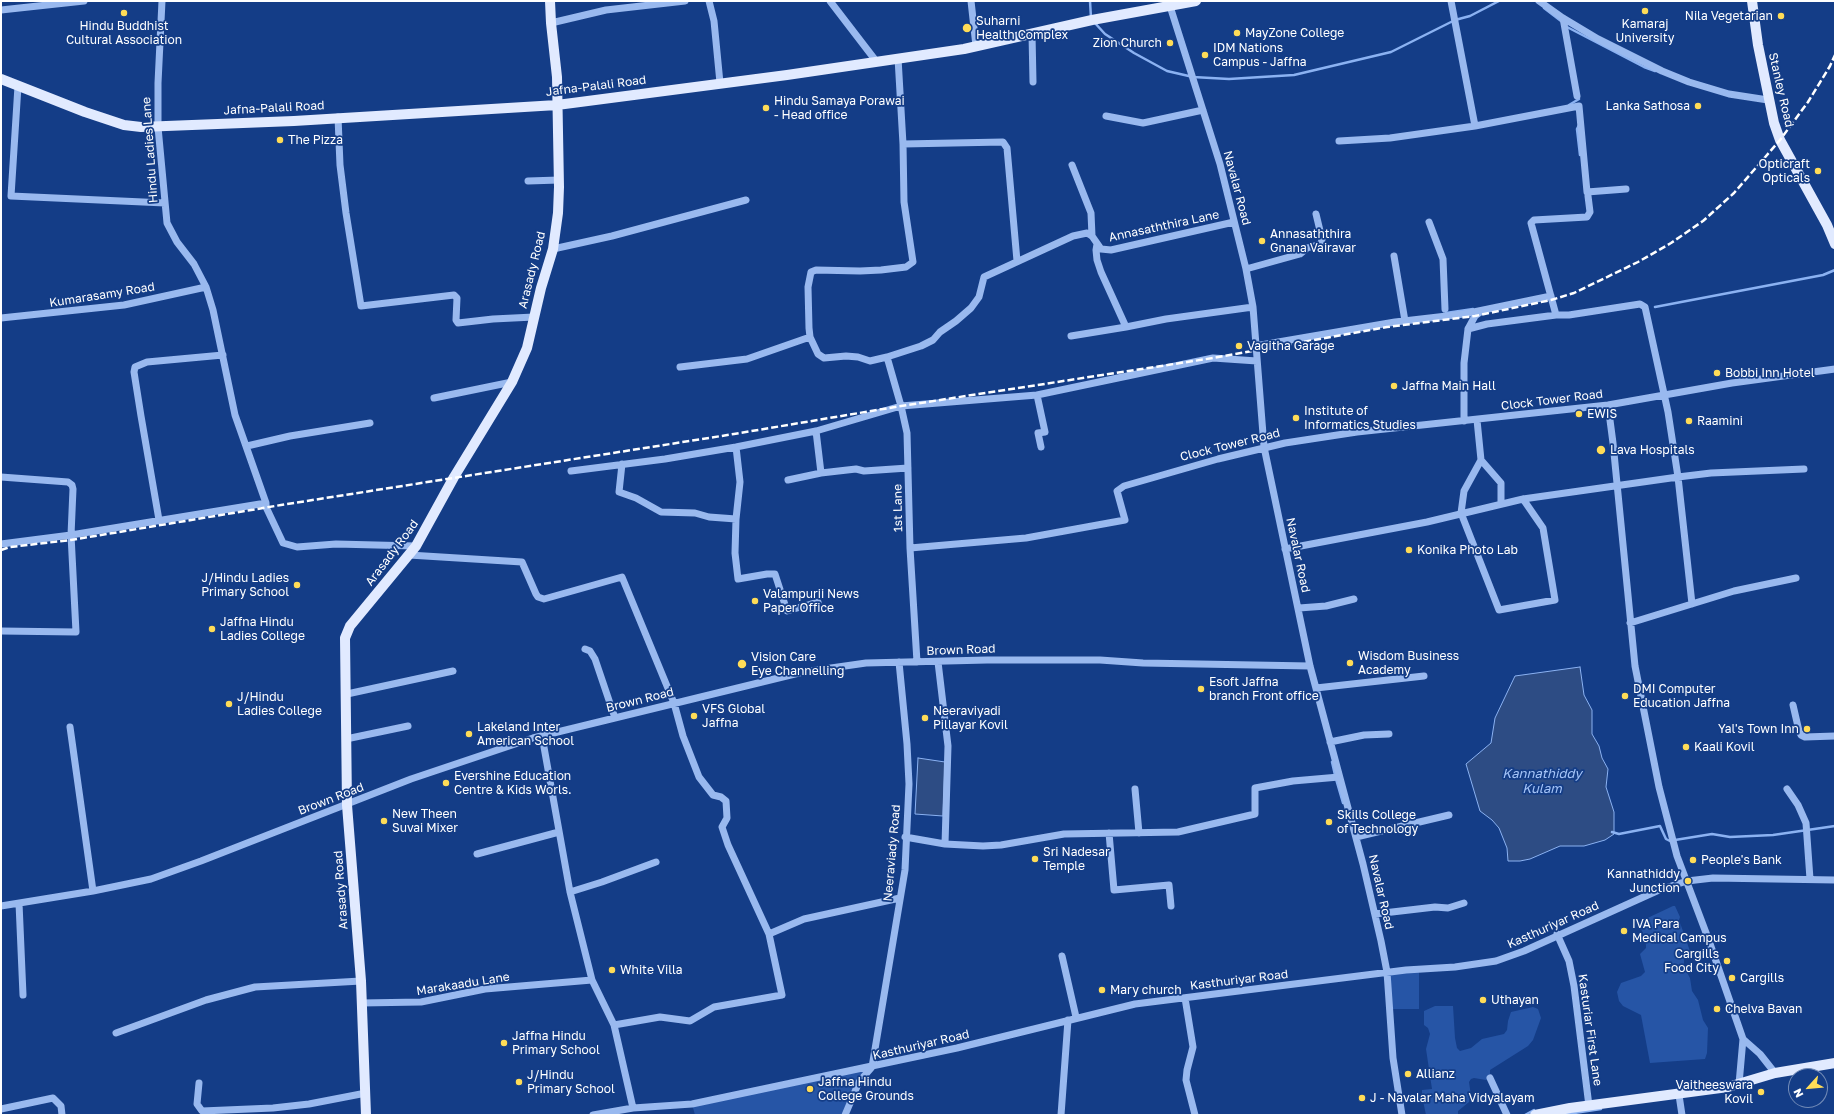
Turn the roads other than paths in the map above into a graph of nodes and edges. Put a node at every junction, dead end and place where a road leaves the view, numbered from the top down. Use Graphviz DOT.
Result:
graph roads {
  1 [pos="6,1"];
  2 [pos="84,1"];
  3 [pos="162,1"];
  4 [pos="550,1"];
  5 [pos="685,1"];
  6 [pos="709,1"];
  7 [pos="830,1"];
  8 [pos="970,1"];
  9 [pos="1196,1"];
  10 [pos="1451,1"];
  11 [pos="1539,1"];
  12 [pos="1752,1"];
  13 [pos="1168,3"];
  14 [pos="4,9"];
  15 [pos="1563,18"];
  16 [pos="550,23"];
  17 [pos="1032,34"];
  18 [pos="976,46"];
  19 [pos="898,58"];
  20 [pos="876,62"];
  21 [pos="1,79"];
  22 [pos="1033,82"];
  23 [pos="720,83"];
  24 [pos="18,86"];
  25 [pos="1577,96"];
  26 [pos="1768,100"];
  27 [pos="557,105"];
  28 [pos="1203,110"];
  29 [pos="1106,116"];
  30 [pos="338,117"];
  31 [pos="1474,126"];
  32 [pos="158,127"];
  33 [pos="1339,141"];
  34 [pos="903,144"];
  35 [pos="1072,165"];
  36 [pos="559,180"];
  37 [pos="528,181"];
  38 [pos="1626,189"];
  39 [pos="1588,196"];
  40 [pos="746,200"];
  41 [pos="165,204"];
  42 [pos="1316,214"];
  43 [pos="1234,222"];
  44 [pos="1429,222"];
  45 [pos="1092,236"];
  46 [pos="1097,244"];
  47 [pos="1835,244"];
  48 [pos="553,250"];
  49 [pos="1394,256"];
  50 [pos="1017,260"];
  51 [pos="1246,269"];
  52 [pos="206,287"];
  53 [pos="1551,296"];
  54 [pos="1253,307"];
  55 [pos="1445,309"];
  56 [pos="1483,310"];
  57 [pos="1556,315"];
  58 [pos="534,317"];
  59 [pos="1,318"];
  60 [pos="1405,321"];
  61 [pos="1126,327"];
  62 [pos="1468,329"];
  63 [pos="1071,336"];
  64 [pos="810,337"];
  65 [pos="1256,346"];
  66 [pos="223,355"];
  67 [pos="887,357"];
  68 [pos="1257,361"];
  69 [pos="680,367"];
  70 [pos="1835,369"];
  71 [pos="512,382"];
  72 [pos="1037,395"];
  73 [pos="1664,395"];
  74 [pos="434,398"];
  75 [pos="1608,405"];
  76 [pos="901,406"];
  77 [pos="1477,420"];
  78 [pos="1464,421"];
  79 [pos="370,423"];
  80 [pos="816,431"];
  81 [pos="247,446"];
  82 [pos="736,447"];
  83 [pos="1041,447"];
  84 [pos="1264,447"];
  85 [pos="1481,460"];
  86 [pos="622,464"];
  87 [pos="908,468"];
  88 [pos="1804,469"];
  89 [pos="571,471"];
  90 [pos="821,473"];
  91 [pos="1678,476"];
  92 [pos="1,477"];
  93 [pos="788,480"];
  94 [pos="1617,486"];
  95 [pos="1523,499"];
  96 [pos="266,503"];
  97 [pos="1501,504"];
  98 [pos="1461,513"];
  99 [pos="736,519"];
  100 [pos="159,520"];
  101 [pos="71,535"];
  102 [pos="1,544"];
  103 [pos="910,548"];
  104 [pos="1285,549"];
  105 [pos="413,551"];
  106 [pos="1796,578"];
  107 [pos="1354,599"];
  108 [pos="818,602"];
  109 [pos="1692,604"];
  110 [pos="1299,608"];
  111 [pos="1630,623"];
  112 [pos="1,631"];
  113 [pos="585,649"];
  114 [pos="899,662"];
  115 [pos="917,662"];
  116 [pos="938,662"];
  117 [pos="1310,666"];
  118 [pos="453,671"];
  119 [pos="1424,676"];
  120 [pos="1316,688"];
  121 [pos="347,694"];
  122 [pos="674,703"];
  123 [pos="1793,705"];
  124 [pos="615,718"];
  125 [pos="408,726"];
  126 [pos="70,727"];
  127 [pos="1389,734"];
  128 [pos="542,736"];
  129 [pos="1835,736"];
  130 [pos="346,738"];
  131 [pos="1330,742"];
  132 [pos="1339,777"];
  133 [pos="1135,789"];
  134 [pos="1787,789"];
  135 [pos="347,804"];
  136 [pos="1449,816"];
  137 [pos="560,832"];
  138 [pos="1109,833"];
  139 [pos="1139,833"];
  140 [pos="905,837"];
  141 [pos="1356,837"];
  142 [pos="945,844"];
  143 [pos="477,854"];
  144 [pos="656,862"];
  145 [pos="1810,879"];
  146 [pos="1835,880"];
  147 [pos="1687,881"];
  148 [pos="93,891"];
  149 [pos="570,892"];
  150 [pos="900,898"];
  151 [pos="19,903"];
  152 [pos="1464,903"];
  153 [pos="1,906"];
  154 [pos="1171,906"];
  155 [pos="1375,914"];
  156 [pos="769,934"];
  157 [pos="1557,934"];
  158 [pos="1062,956"];
  159 [pos="1387,972"];
  160 [pos="592,980"];
  161 [pos="361,981"];
  162 [pos="23,995"];
  163 [pos="1185,998"];
  164 [pos="361,1003"];
  165 [pos="1076,1017"];
  166 [pos="1068,1020"];
  167 [pos="614,1025"];
  168 [pos="116,1033"];
  169 [pos="1744,1038"];
  170 [pos="1835,1063"];
  171 [pos="872,1067"];
  172 [pos="1775,1073"];
  173 [pos="1490,1078"];
  174 [pos="198,1083"];
  175 [pos="1739,1084"];
  176 [pos="366,1094"];
  177 [pos="1679,1097"];
  178 [pos="1589,1106"];
  179 [pos="633,1108"];
  180 [pos="1,1109"];
  181 [pos="62,1115"];
  182 [pos="366,1115"];
  183 [pos="595,1115"];
  184 [pos="845,1115"];
  185 [pos="1062,1115"];
  186 [pos="1195,1115"];
  187 [pos="1402,1115"];
  188 [pos="1507,1115"];
  189 [pos="1535,1115"];
  190 [pos="1682,1115"];
  1 -- 14 [label="street"];
  2 -- 14 [label="street"];
  3 -- 32 [label="street, Hindu Ladies Lane"];
  4 -- 16 [label="main road, Arasady Road"];
  5 -- 16 [label="street"];
  6 -- 23 [label="street"];
  7 -- 20 [label="street"];
  8 -- 18 [label="street"];
  9 -- 13 [label="main road, Jafna-Palali Road"];
  10 -- 31 [label="street"];
  11 -- 15 [label="street"];
  12 -- 26 [label="main road, Stanley Road"];
  13 -- 17 [label="main road, Jafna-Palali Road"];
  13 -- 28 [label="street, Navalar Road"];
  15 -- 25 [label="street"];
  15 -- 26 [label="street"];
  16 -- 27 [label="main road, Arasady Road"];
  17 -- 18 [label="main road, Jafna-Palali Road"];
  17 -- 22 [label="street"];
  18 -- 19 [label="main road, Jafna-Palali Road"];
  19 -- 20 [label="main road, Jafna-Palali Road"];
  19 -- 34 [label="street"];
  20 -- 23 [label="main road, Jafna-Palali Road"];
  21 -- 24 [label="main road, Jafna-Palali Road"];
  23 -- 27 [label="main road, Jafna-Palali Road"];
  24 -- 32 [label="main road, Jafna-Palali Road"];
  24 -- 41 [label="street"];
  26 -- 47 [label="main road, Stanley Road"];
  27 -- 30 [label="main road, Jafna-Palali Road"];
  27 -- 36 [label="main road, Arasady Road"];
  28 -- 29 [label="street"];
  28 -- 43 [label="street, Navalar Road"];
  30 -- 32 [label="main road, Jafna-Palali Road"];
  30 -- 58 [label="street"];
  31 -- 33 [label="street"];
  31 -- 38 [label="street"];
  32 -- 41 [label="street, Hindu Ladies Lane"];
  34 -- 50 [label="street"];
  34 -- 64 [label="street"];
  35 -- 45 [label="street"];
  36 -- 37 [label="street"];
  36 -- 48 [label="main road, Arasady Road"];
  39 -- 53 [label="street"];
  40 -- 48 [label="street"];
  41 -- 52 [label="street, Hindu Ladies Lane"];
  42 -- 51 [label="street"];
  43 -- 46 [label="street, Annasaththira Lane"];
  43 -- 51 [label="street, Navalar Road"];
  44 -- 55 [label="street"];
  45 -- 46 [label="street, Annasaththira Lane"];
  45 -- 50 [label="street, Annasaththira Lane"];
  46 -- 61 [label="street"];
  48 -- 58 [label="main road, Arasady Road"];
  49 -- 60 [label="street"];
  50 -- 67 [label="street, Annasaththira Lane"];
  51 -- 54 [label="street, Navalar Road"];
  52 -- 59 [label="street, Kumarasamy Road"];
  52 -- 66 [label="street, Hindu Ladies Lane"];
  53 -- 56 [label="street"];
  53 -- 57 [label="street"];
  54 -- 61 [label="street"];
  54 -- 65 [label="street, Navalar Road"];
  56 -- 60 [label="street"];
  56 -- 62 [label="street"];
  57 -- 62 [label="street"];
  57 -- 73 [label="street"];
  58 -- 71 [label="main road, Arasady Road"];
  60 -- 65 [label="street"];
  61 -- 63 [label="street"];
  62 -- 78 [label="street"];
  64 -- 67 [label="street, Annasaththira Lane"];
  64 -- 69 [label="street"];
  65 -- 68 [label="street, Navalar Road"];
  66 -- 81 [label="street, Hindu Ladies Lane"];
  66 -- 100 [label="street"];
  67 -- 76 [label="street, 1st Lane"];
  68 -- 72 [label="street"];
  68 -- 84 [label="street, Navalar Road"];
  70 -- 73 [label="street, Clock Tower Road"];
  71 -- 74 [label="street"];
  71 -- 105 [label="main road, Arasady Road"];
  72 -- 76 [label="street"];
  72 -- 83 [label="street"];
  73 -- 75 [label="street, Clock Tower Road"];
  73 -- 91 [label="street"];
  75 -- 77 [label="street, Clock Tower Road"];
  75 -- 94 [label="street"];
  76 -- 80 [label="street"];
  76 -- 87 [label="street, 1st Lane"];
  77 -- 78 [label="street, Clock Tower Road"];
  77 -- 85 [label="street"];
  78 -- 84 [label="street, Clock Tower Road"];
  79 -- 81 [label="street"];
  80 -- 82 [label="street"];
  80 -- 90 [label="street"];
  81 -- 96 [label="street, Hindu Ladies Lane"];
  82 -- 86 [label="street"];
  82 -- 99 [label="street"];
  84 -- 103 [label="street, Clock Tower Road"];
  84 -- 104 [label="street, Navalar Road"];
  85 -- 97 [label="street"];
  85 -- 98 [label="street"];
  86 -- 89 [label="street"];
  86 -- 99 [label="street"];
  87 -- 90 [label="street"];
  87 -- 103 [label="street, 1st Lane"];
  88 -- 91 [label="street"];
  90 -- 93 [label="street"];
  91 -- 94 [label="street"];
  91 -- 109 [label="street"];
  92 -- 101 [label="street"];
  94 -- 95 [label="street"];
  94 -- 111 [label="street"];
  95 -- 97 [label="street"];
  95 -- 98 [label="street"];
  96 -- 100 [label="street"];
  96 -- 105 [label="street, Hindu Ladies Lane"];
  97 -- 98 [label="street"];
  98 -- 104 [label="street"];
  99 -- 108 [label="street"];
  100 -- 101 [label="street"];
  101 -- 102 [label="street"];
  101 -- 112 [label="street"];
  103 -- 115 [label="street, 1st Lane"];
  104 -- 110 [label="street, Navalar Road"];
  105 -- 121 [label="main road, Arasady Road"];
  105 -- 122 [label="street"];
  106 -- 109 [label="street"];
  107 -- 110 [label="street"];
  109 -- 111 [label="street"];
  110 -- 117 [label="street, Navalar Road"];
  111 -- 147 [label="street"];
  113 -- 124 [label="street"];
  114 -- 115 [label="street, Brown Road"];
  114 -- 122 [label="street, Brown Road"];
  114 -- 140 [label="street, Neeraviady Road"];
  115 -- 116 [label="street, Brown Road"];
  116 -- 117 [label="street, Brown Road"];
  116 -- 142 [label="street"];
  117 -- 120 [label="street, Navalar Road"];
  118 -- 121 [label="street"];
  119 -- 120 [label="street"];
  120 -- 131 [label="street, Navalar Road"];
  121 -- 130 [label="main road, Arasady Road"];
  122 -- 124 [label="street, Brown Road"];
  122 -- 156 [label="street"];
  123 -- 129 [label="street"];
  124 -- 128 [label="street, Brown Road"];
  125 -- 130 [label="street"];
  126 -- 148 [label="street"];
  127 -- 131 [label="street"];
  128 -- 135 [label="street, Brown Road"];
  128 -- 137 [label="street"];
  130 -- 135 [label="main road, Arasady Road"];
  131 -- 132 [label="street, Navalar Road"];
  132 -- 139 [label="street"];
  132 -- 141 [label="street, Navalar Road"];
  133 -- 139 [label="street"];
  134 -- 145 [label="street"];
  135 -- 148 [label="street, Brown Road"];
  135 -- 161 [label="main road, Arasady Road"];
  136 -- 141 [label="street"];
  137 -- 143 [label="street"];
  137 -- 149 [label="street"];
  138 -- 139 [label="street"];
  138 -- 142 [label="street"];
  138 -- 154 [label="street"];
  140 -- 142 [label="street"];
  140 -- 150 [label="street, Neeraviady Road"];
  141 -- 155 [label="street, Navalar Road"];
  144 -- 149 [label="street"];
  145 -- 146 [label="street, Kasthuriyar Road"];
  145 -- 147 [label="street, Kasthuriyar Road"];
  147 -- 157 [label="street, Kasthuriyar Road"];
  147 -- 169 [label="street"];
  148 -- 151 [label="street, Brown Road"];
  149 -- 160 [label="street"];
  150 -- 156 [label="street"];
  150 -- 171 [label="street, Neeraviady Road"];
  151 -- 153 [label="street, Brown Road"];
  151 -- 162 [label="street"];
  152 -- 155 [label="street"];
  155 -- 159 [label="street, Navalar Road"];
  156 -- 167 [label="street"];
  157 -- 159 [label="street, Kasthuriyar Road"];
  157 -- 178 [label="street, Kasturiar First Lane"];
  158 -- 165 [label="street"];
  159 -- 163 [label="street, Kasthuriyar Road"];
  159 -- 187 [label="street, Navalar Road"];
  160 -- 164 [label="street, Marakaadu Lane"];
  160 -- 167 [label="street"];
  161 -- 164 [label="main road, Arasady Road"];
  161 -- 168 [label="street"];
  163 -- 165 [label="street, Kasthuriyar Road"];
  163 -- 186 [label="street"];
  164 -- 176 [label="main road, Arasady Road"];
  165 -- 166 [label="street, Kasthuriyar Road"];
  166 -- 171 [label="street, Kasthuriyar Road"];
  166 -- 185 [label="street"];
  167 -- 179 [label="street"];
  169 -- 172 [label="street"];
  169 -- 175 [label="street"];
  170 -- 172 [label="main road"];
  171 -- 179 [label="street, Kasthuriyar Road"];
  171 -- 184 [label="street"];
  172 -- 175 [label="main road"];
  173 -- 188 [label="street"];
  174 -- 176 [label="street"];
  175 -- 177 [label="main road"];
  176 -- 182 [label="main road, Arasady Road"];
  177 -- 178 [label="main road"];
  177 -- 190 [label="street"];
  178 -- 189 [label="main road"];
  179 -- 183 [label="street, Kasthuriyar Road"];
  180 -- 181 [label="street"];
}
